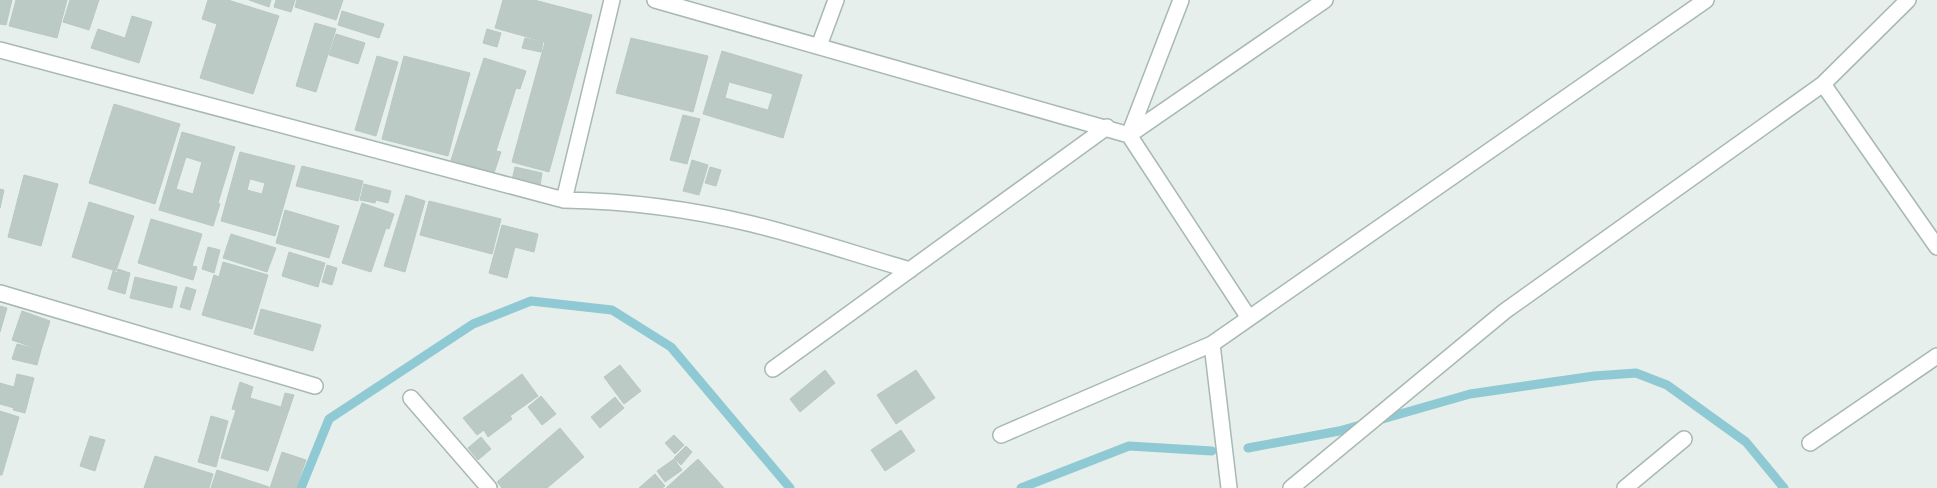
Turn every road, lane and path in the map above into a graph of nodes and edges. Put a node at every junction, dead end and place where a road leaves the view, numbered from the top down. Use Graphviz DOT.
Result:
graph roads {
  1 [pos="612,0"];
  2 [pos="655,0"];
  3 [pos="836,0"];
  4 [pos="1181,0"];
  5 [pos="1325,0"];
  6 [pos="1706,0"];
  7 [pos="1908,0"];
  8 [pos="819,46"];
  9 [pos="0,50"];
  10 [pos="1823,84"];
  11 [pos="1107,127"];
  12 [pos="1129,135"];
  13 [pos="564,200"];
  14 [pos="1937,247"];
  15 [pos="910,270"];
  16 [pos="0,293"];
  17 [pos="1249,318"];
  18 [pos="1212,344"];
  19 [pos="1937,356"];
  20 [pos="773,369"];
  21 [pos="315,386"];
  22 [pos="411,398"];
  23 [pos="1001,435"];
  24 [pos="1684,439"];
  25 [pos="1810,443"];
  26 [pos="490,488"];
  27 [pos="1229,488"];
  28 [pos="1291,488"];
  29 [pos="1625,488"];
  1 -- 13 [label="street"];
  2 -- 8 [label="street"];
  3 -- 8 [label="street"];
  4 -- 12 [label="street"];
  5 -- 12 [label="street"];
  6 -- 17 [label="street"];
  7 -- 10 [label="street"];
  8 -- 11 [label="street"];
  9 -- 13 [label="street"];
  10 -- 14 [label="street"];
  10 -- 28 [label="street"];
  11 -- 12 [label="street"];
  11 -- 15 [label="street"];
  12 -- 17 [label="street"];
  13 -- 15 [label="street"];
  15 -- 20 [label="street"];
  16 -- 21 [label="street"];
  17 -- 18 [label="street"];
  18 -- 23 [label="street"];
  18 -- 27 [label="street"];
  19 -- 25 [label="street"];
  22 -- 26 [label="street"];
  24 -- 29 [label="street"];
}
